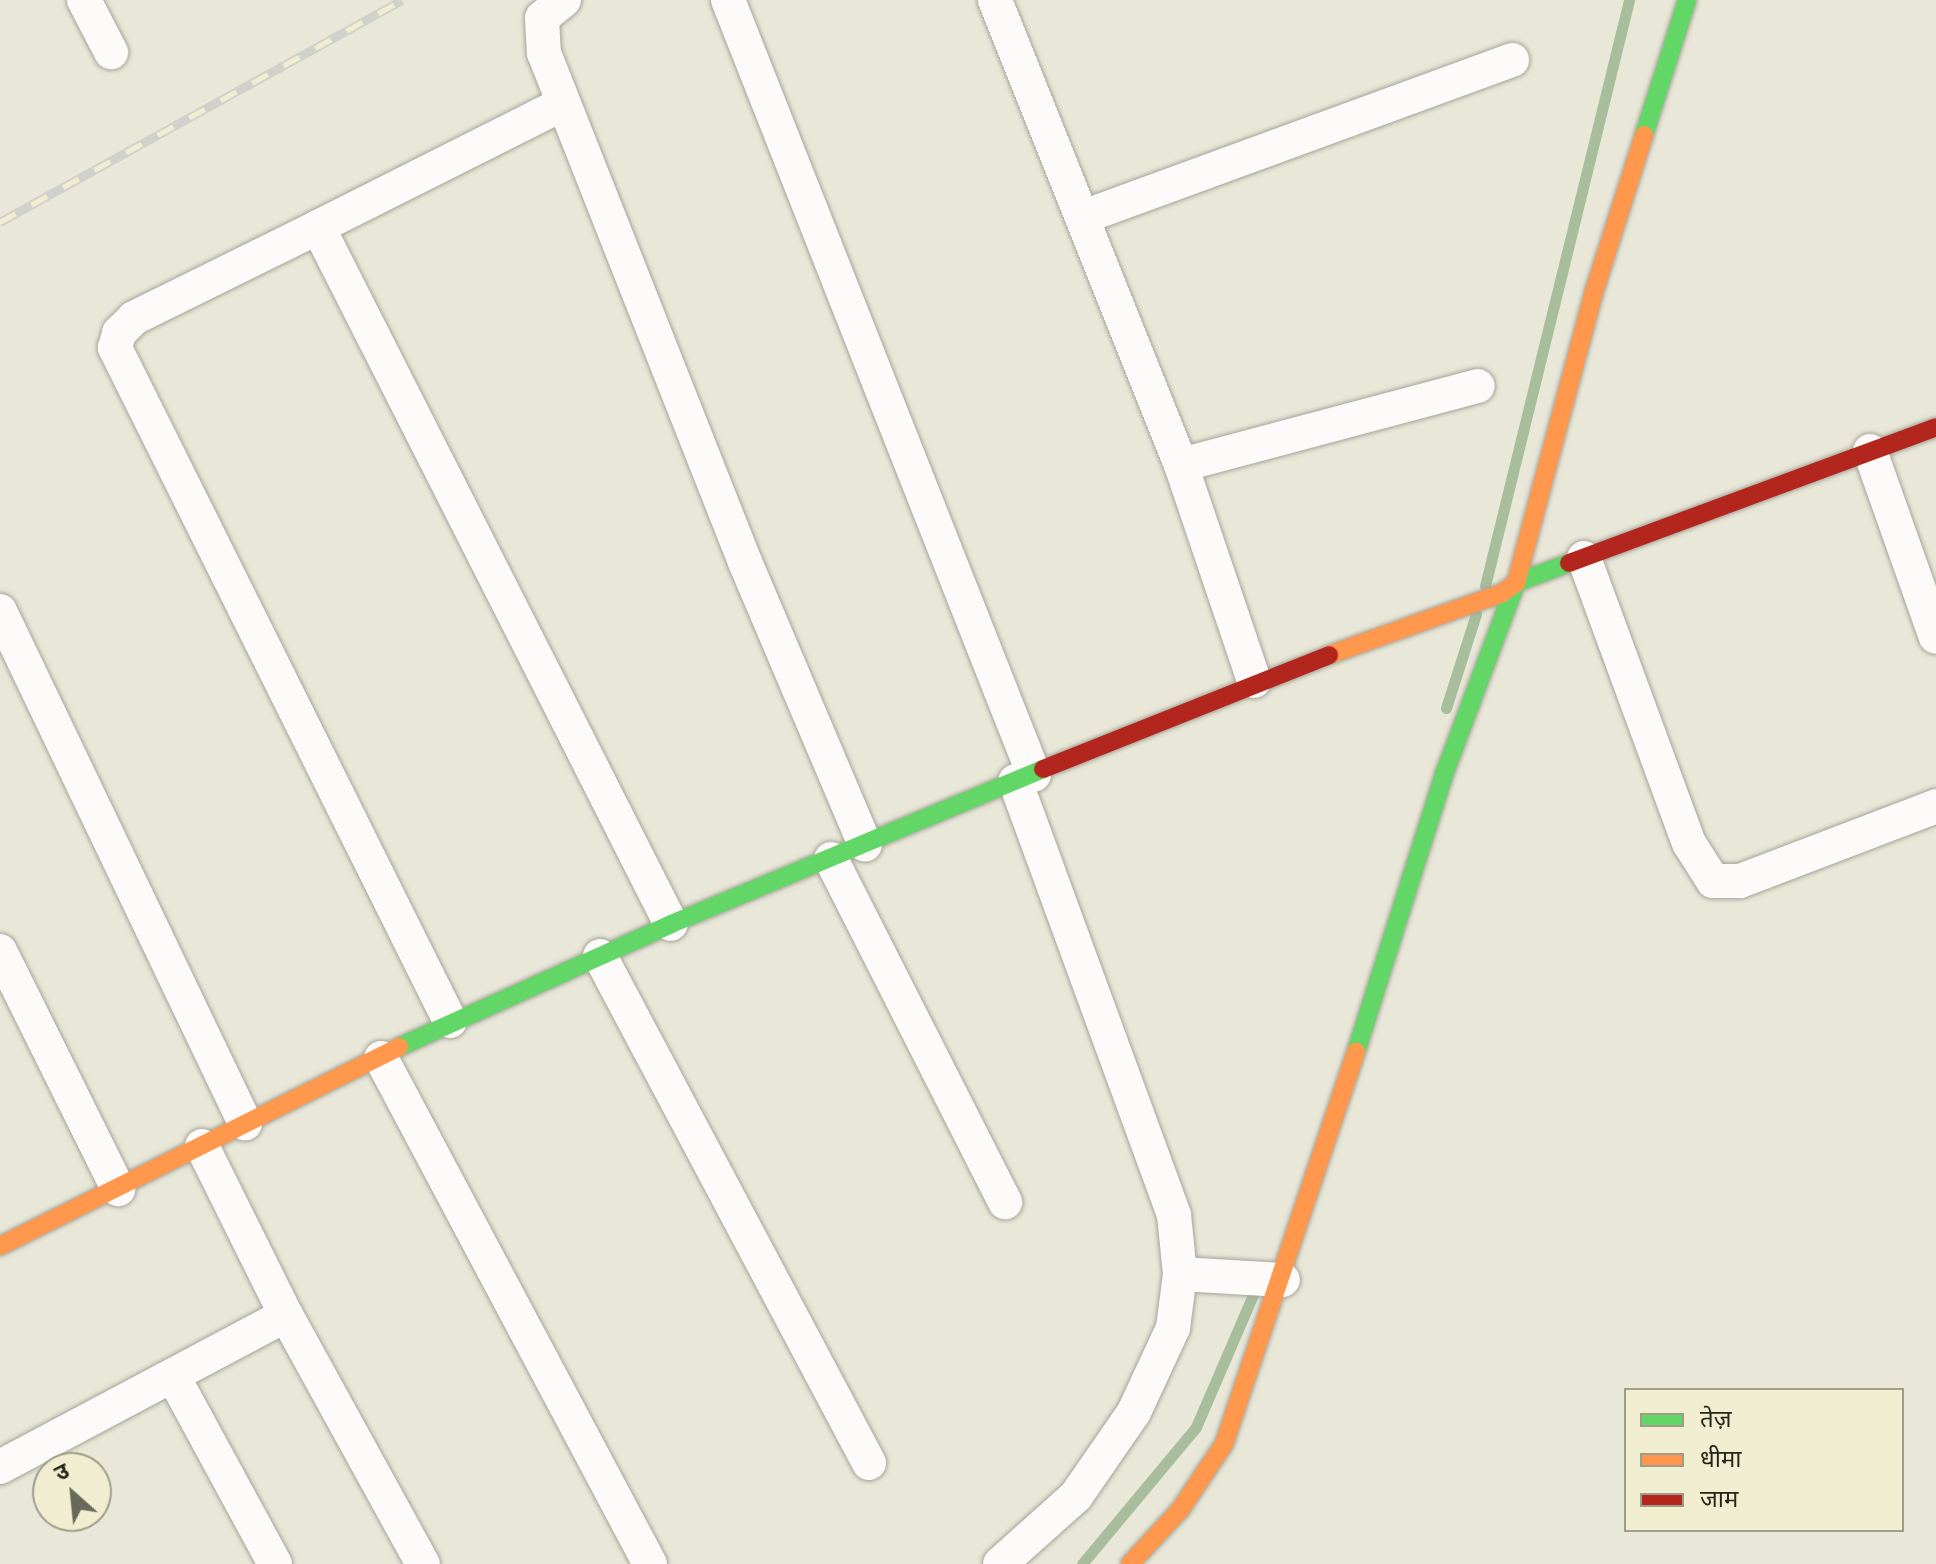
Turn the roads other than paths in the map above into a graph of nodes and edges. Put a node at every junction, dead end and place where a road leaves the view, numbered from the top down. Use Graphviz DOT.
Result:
graph roads {
  1 [pos="84,0"];
  2 [pos="564,0"];
  3 [pos="728,0"];
  4 [pos="995,0"];
  5 [pos="1687,0"];
  6 [pos="111,52"];
  7 [pos="1512,60"];
  8 [pos="563,104"];
  9 [pos="1083,217"];
  10 [pos="318,227"];
  11 [pos="1478,386"];
  12 [pos="1936,427"];
  13 [pos="1870,451"];
  14 [pos="1181,465"];
  15 [pos="1584,558"];
  16 [pos="1509,588"];
  17 [pos="0,611"];
  18 [pos="1936,637"];
  19 [pos="1254,681"];
  20 [pos="1024,778"];
  21 [pos="1936,806"];
  22 [pos="865,845"];
  23 [pos="831,859"];
  24 [pos="671,924"];
  25 [pos="0,951"];
  26 [pos="600,956"];
  27 [pos="450,1021"];
  28 [pos="381,1058"];
  29 [pos="245,1123"];
  30 [pos="202,1146"];
  31 [pos="118,1189"];
  32 [pos="1005,1202"];
  33 [pos="0,1246"];
  34 [pos="1180,1274"];
  35 [pos="1269,1279"];
  36 [pos="286,1315"];
  37 [pos="173,1376"];
  38 [pos="869,1463"];
  39 [pos="0,1467"];
  40 [pos="275,1564"];
  41 [pos="423,1564"];
  42 [pos="650,1564"];
  43 [pos="1000,1564"];
  44 [pos="1130,1564"];
  1 -- 6 [label="street"];
  2 -- 8 [label="street"];
  3 -- 20 [label="street"];
  4 -- 9 [label="street"];
  5 -- 16 [label="street"];
  7 -- 9 [label="street"];
  8 -- 10 [label="street"];
  8 -- 22 [label="street"];
  9 -- 14 [label="street"];
  10 -- 24 [label="street"];
  10 -- 27 [label="street"];
  11 -- 14 [label="street"];
  12 -- 13 [label="street"];
  13 -- 15 [label="street"];
  13 -- 18 [label="street"];
  14 -- 19 [label="street"];
  15 -- 16 [label="street"];
  15 -- 21 [label="street"];
  16 -- 19 [label="street"];
  16 -- 35 [label="street"];
  17 -- 29 [label="street"];
  19 -- 20 [label="street"];
  20 -- 22 [label="street"];
  20 -- 34 [label="street"];
  22 -- 23 [label="street"];
  23 -- 24 [label="street"];
  23 -- 32 [label="street"];
  24 -- 26 [label="street"];
  25 -- 31 [label="street"];
  26 -- 27 [label="street"];
  26 -- 38 [label="street"];
  27 -- 28 [label="street"];
  28 -- 29 [label="street"];
  28 -- 42 [label="street"];
  29 -- 30 [label="street"];
  30 -- 31 [label="street"];
  30 -- 36 [label="street"];
  31 -- 33 [label="street"];
  34 -- 35 [label="street"];
  34 -- 43 [label="street"];
  35 -- 44 [label="street"];
  36 -- 37 [label="street"];
  36 -- 41 [label="street"];
  37 -- 39 [label="street"];
  37 -- 40 [label="street"];
}
